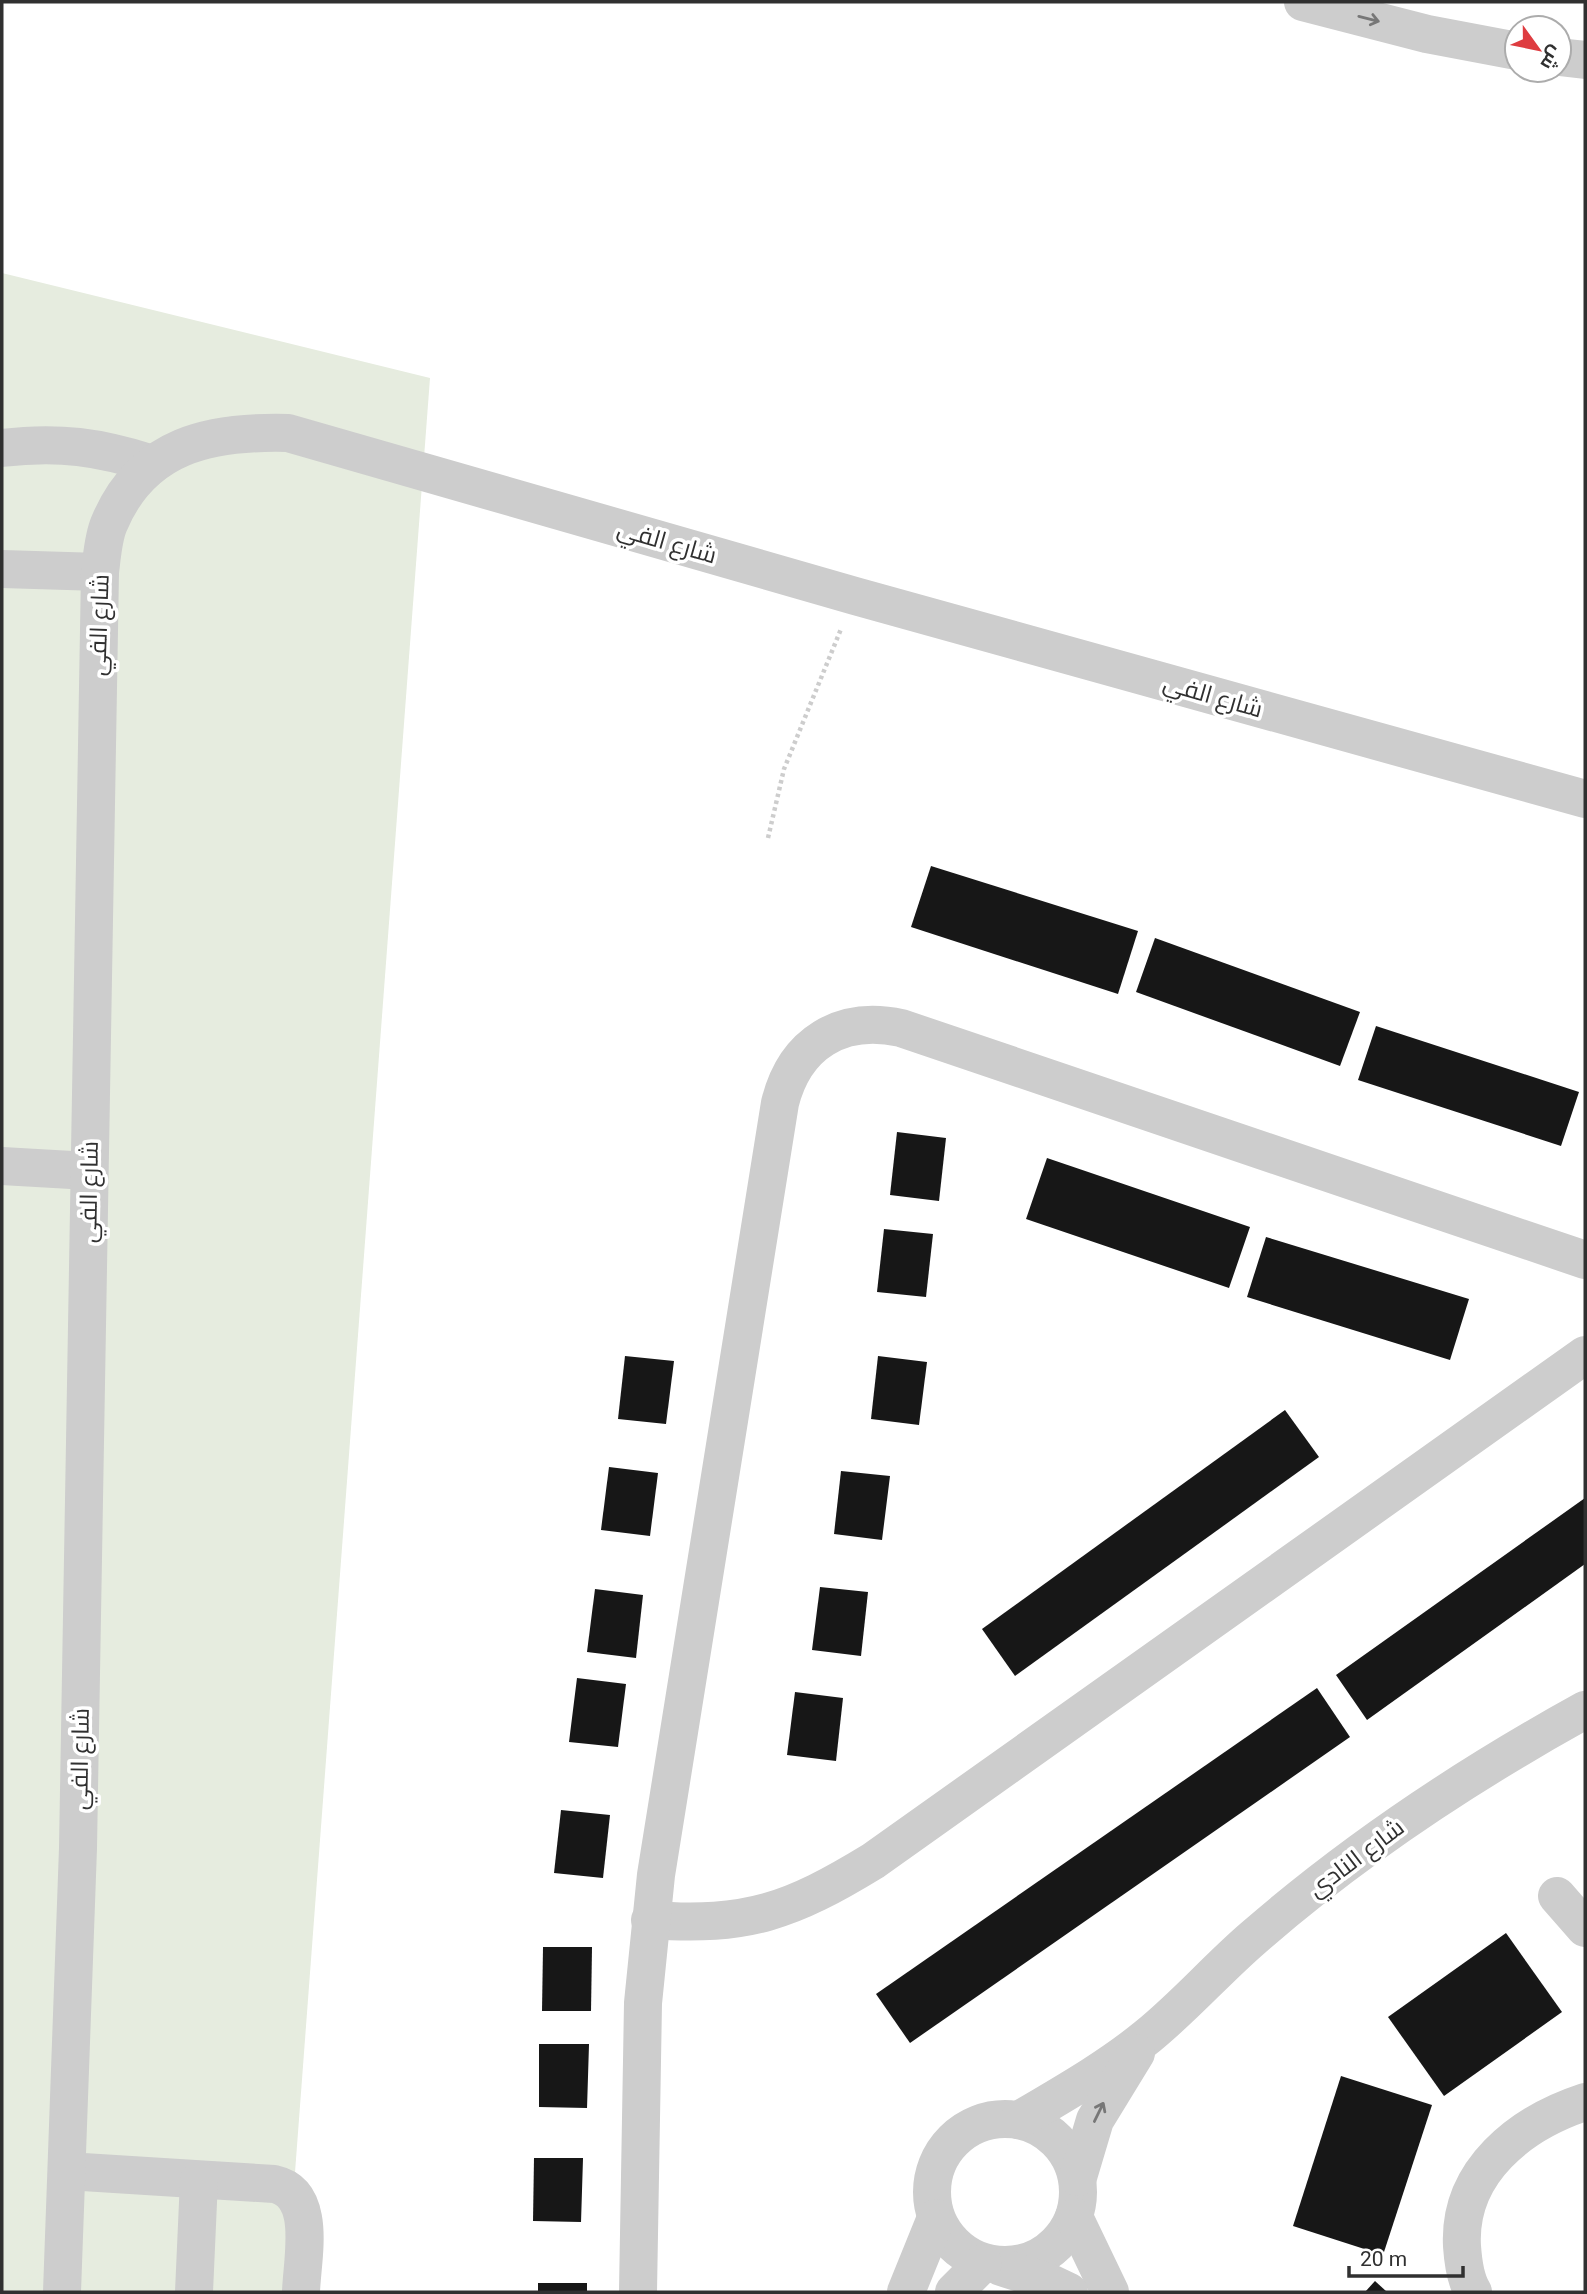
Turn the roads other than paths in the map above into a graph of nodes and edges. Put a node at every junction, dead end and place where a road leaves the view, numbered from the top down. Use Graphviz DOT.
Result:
graph roads {
  1 [pos="1303,2"];
  2 [pos="1503,48"];
  3 [pos="2,448"];
  4 [pos="153,464"];
  5 [pos="2,569"];
  6 [pos="100,572"];
  7 [pos="1585,799"];
  8 [pos="2,1167"];
  9 [pos="89,1171"];
  10 [pos="1585,1260"];
  11 [pos="1585,1355"];
  12 [pos="1585,1710"];
  13 [pos="1557,1896"];
  14 [pos="650,1920"];
  15 [pos="1585,1928"];
  16 [pos="1148,2036"];
  17 [pos="1585,2102"];
  18 [pos="1019,2120"];
  19 [pos="67,2171"];
  20 [pos="1078,2177"];
  21 [pos="198,2179"];
  22 [pos="1074,2217"];
  23 [pos="936,2218"];
  24 [pos="991,2264"];
  25 [pos="62,2292"];
  26 [pos="194,2292"];
  27 [pos="301,2292"];
  28 [pos="638,2292"];
  29 [pos="906,2292"];
  30 [pos="954,2292"];
  31 [pos="1069,2292"];
  32 [pos="1110,2292"];
  33 [pos="1473,2292"];
  1 -- 2 [label="street, one-way"];
  3 -- 4 [label="street"];
  4 -- 6 [label="street, شارع الفي"];
  4 -- 7 [label="street, شارع الفي"];
  5 -- 6 [label="street"];
  6 -- 9 [label="street, شارع الفي"];
  8 -- 9 [label="street"];
  9 -- 19 [label="street, شارع الفي"];
  10 -- 14 [label="street"];
  11 -- 14 [label="street"];
  12 -- 16 [label="street, شارع النادي"];
  13 -- 15 [label="street"];
  14 -- 28 [label="street"];
  16 -- 18 [label="street, شارع النادي"];
  20 -- 16 [label="street, شارع النادي, one-way"];
  17 -- 33 [label="street"];
  18 -- 20 [label="street"];
  18 -- 23 [label="street"];
  19 -- 21 [label="street"];
  19 -- 25 [label="street, شارع الفي"];
  20 -- 22 [label="street"];
  21 -- 26 [label="street"];
  21 -- 27 [label="street"];
  22 -- 24 [label="street"];
  22 -- 32 [label="street"];
  23 -- 24 [label="street"];
  23 -- 29 [label="street"];
  24 -- 30 [label="street"];
  24 -- 31 [label="street"];
}
